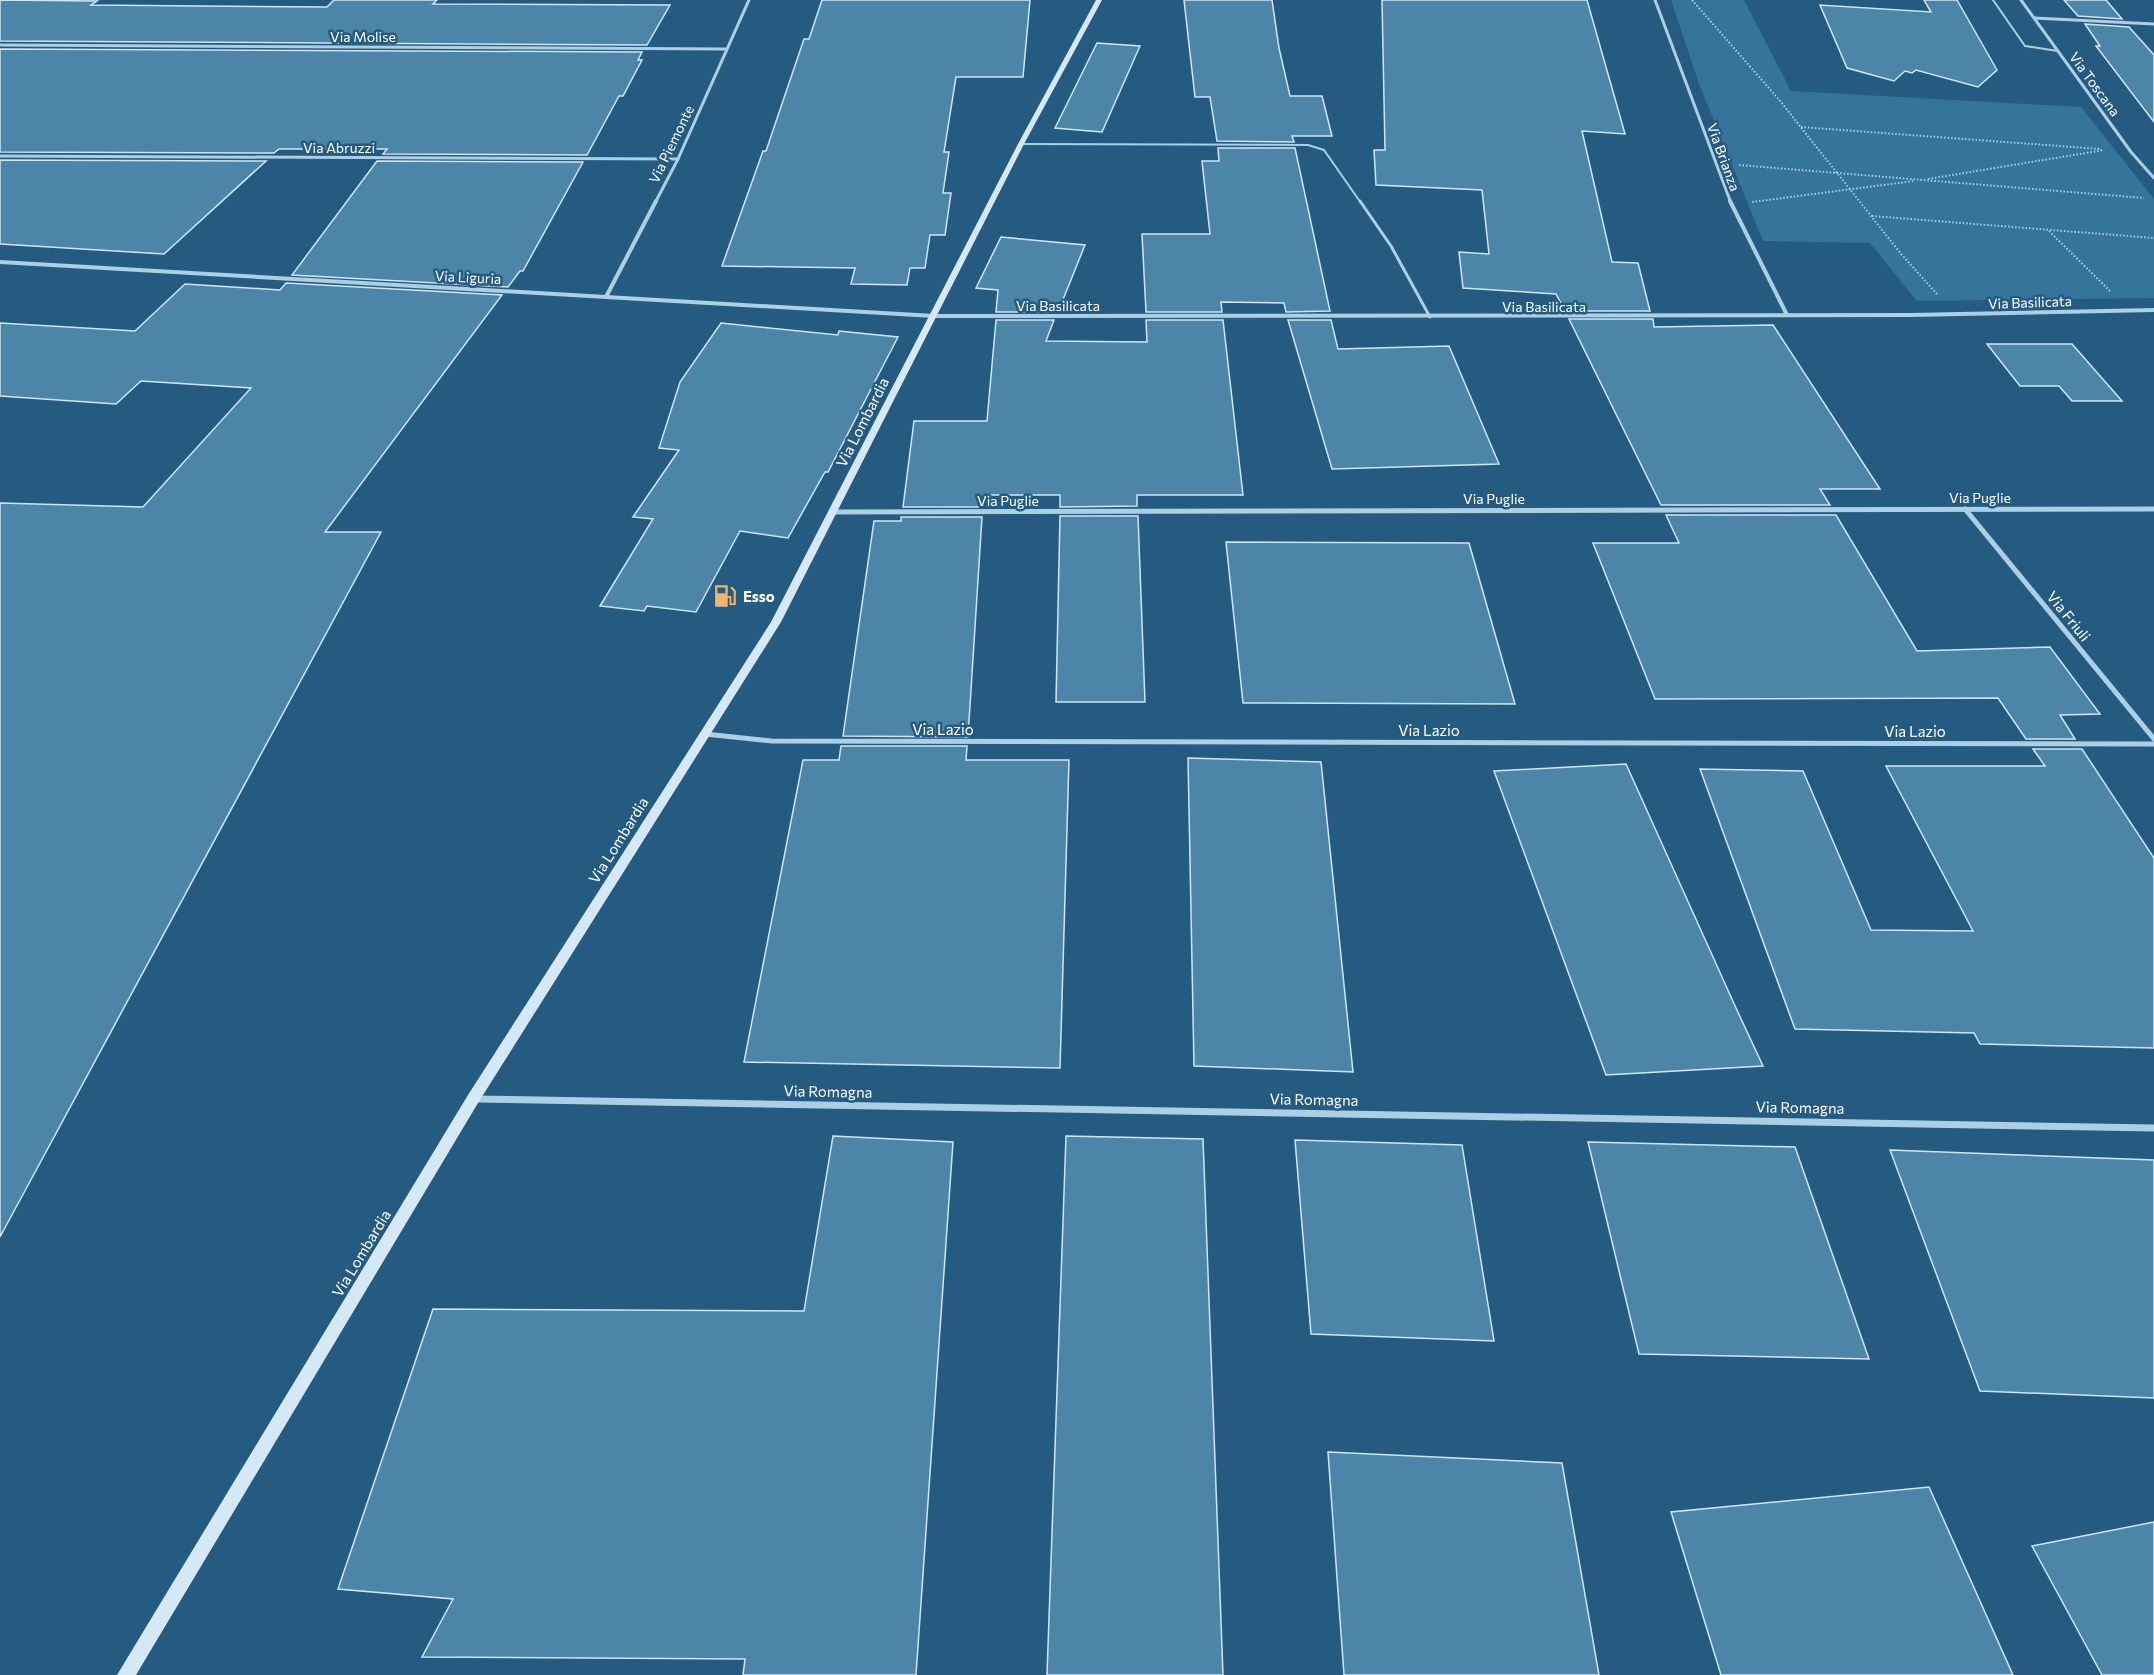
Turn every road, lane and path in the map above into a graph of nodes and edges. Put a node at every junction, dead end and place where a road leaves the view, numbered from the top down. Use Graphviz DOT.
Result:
graph roads {
  1 [pos="749,0"];
  2 [pos="1099,0"];
  3 [pos="1655,0"];
  4 [pos="1692,0"];
  5 [pos="1993,0"];
  6 [pos="2021,0"];
  7 [pos="2034,18"];
  8 [pos="2154,24"];
  9 [pos="0,45"];
  10 [pos="726,49"];
  11 [pos="2058,51"];
  12 [pos="1801,127"];
  13 [pos="1021,144"];
  14 [pos="0,156"];
  15 [pos="678,159"];
  16 [pos="1716,164"];
  17 [pos="1837,173"];
  18 [pos="2154,178"];
  19 [pos="1922,180"];
  20 [pos="1851,191"];
  21 [pos="2144,198"];
  22 [pos="1731,204"];
  23 [pos="1871,216"];
  24 [pos="2049,230"];
  25 [pos="2154,238"];
  26 [pos="0,262"];
  27 [pos="607,295"];
  28 [pos="2130,310"];
  29 [pos="2154,310"];
  30 [pos="1956,314"];
  31 [pos="1786,315"];
  32 [pos="934,316"];
  33 [pos="1430,317"];
  34 [pos="1965,509"];
  35 [pos="2154,509"];
  36 [pos="834,512"];
  37 [pos="705,734"];
  38 [pos="2154,742"];
  39 [pos="473,1099"];
  40 [pos="2154,1128"];
  41 [pos="126,1675"];
  1 -- 10 [label="street, Via Piemonte"];
  2 -- 13 [label="street, Via Lombardia"];
  3 -- 16 [label="street, Via Brianza"];
  4 -- 12 [label="path"];
  5 -- 11 [label="lane"];
  6 -- 7 [label="street, Via Toscana"];
  7 -- 8 [label="street"];
  7 -- 11 [label="street, Via Toscana"];
  9 -- 10 [label="street, Via Molise"];
  10 -- 15 [label="street, Via Piemonte"];
  11 -- 18 [label="street, Via Toscana"];
  12 -- 17 [label="path"];
  12 -- 19 [label="path"];
  13 -- 32 [label="street, Via Lombardia"];
  13 -- 33 [label="lane"];
  14 -- 15 [label="street, Via Abruzzi"];
  15 -- 27 [label="street, Via Piemonte"];
  16 -- 17 [label="path"];
  16 -- 22 [label="street, Via Brianza"];
  17 -- 19 [label="path"];
  17 -- 20 [label="path"];
  19 -- 20 [label="path"];
  19 -- 21 [label="path"];
  20 -- 22 [label="path"];
  20 -- 23 [label="path"];
  22 -- 31 [label="street, Via Brianza"];
  23 -- 24 [label="path"];
  23 -- 30 [label="path"];
  24 -- 25 [label="path"];
  24 -- 28 [label="path"];
  26 -- 27 [label="street, Via Liguria"];
  27 -- 32 [label="street, Via Liguria"];
  28 -- 29 [label="street, Via Basilicata"];
  28 -- 30 [label="street, Via Basilicata"];
  30 -- 31 [label="street, Via Basilicata"];
  31 -- 33 [label="street, Via Basilicata"];
  32 -- 33 [label="street, Via Basilicata"];
  32 -- 36 [label="street, Via Lombardia"];
  34 -- 35 [label="street, Via Puglie"];
  34 -- 36 [label="street, Via Puglie"];
  34 -- 38 [label="street, Via Friuli"];
  36 -- 37 [label="street, Via Lombardia"];
  37 -- 38 [label="street, Via Lazio"];
  37 -- 39 [label="street, Via Lombardia"];
  39 -- 40 [label="street, Via Romagna"];
  39 -- 41 [label="street, Via Lombardia"];
}
